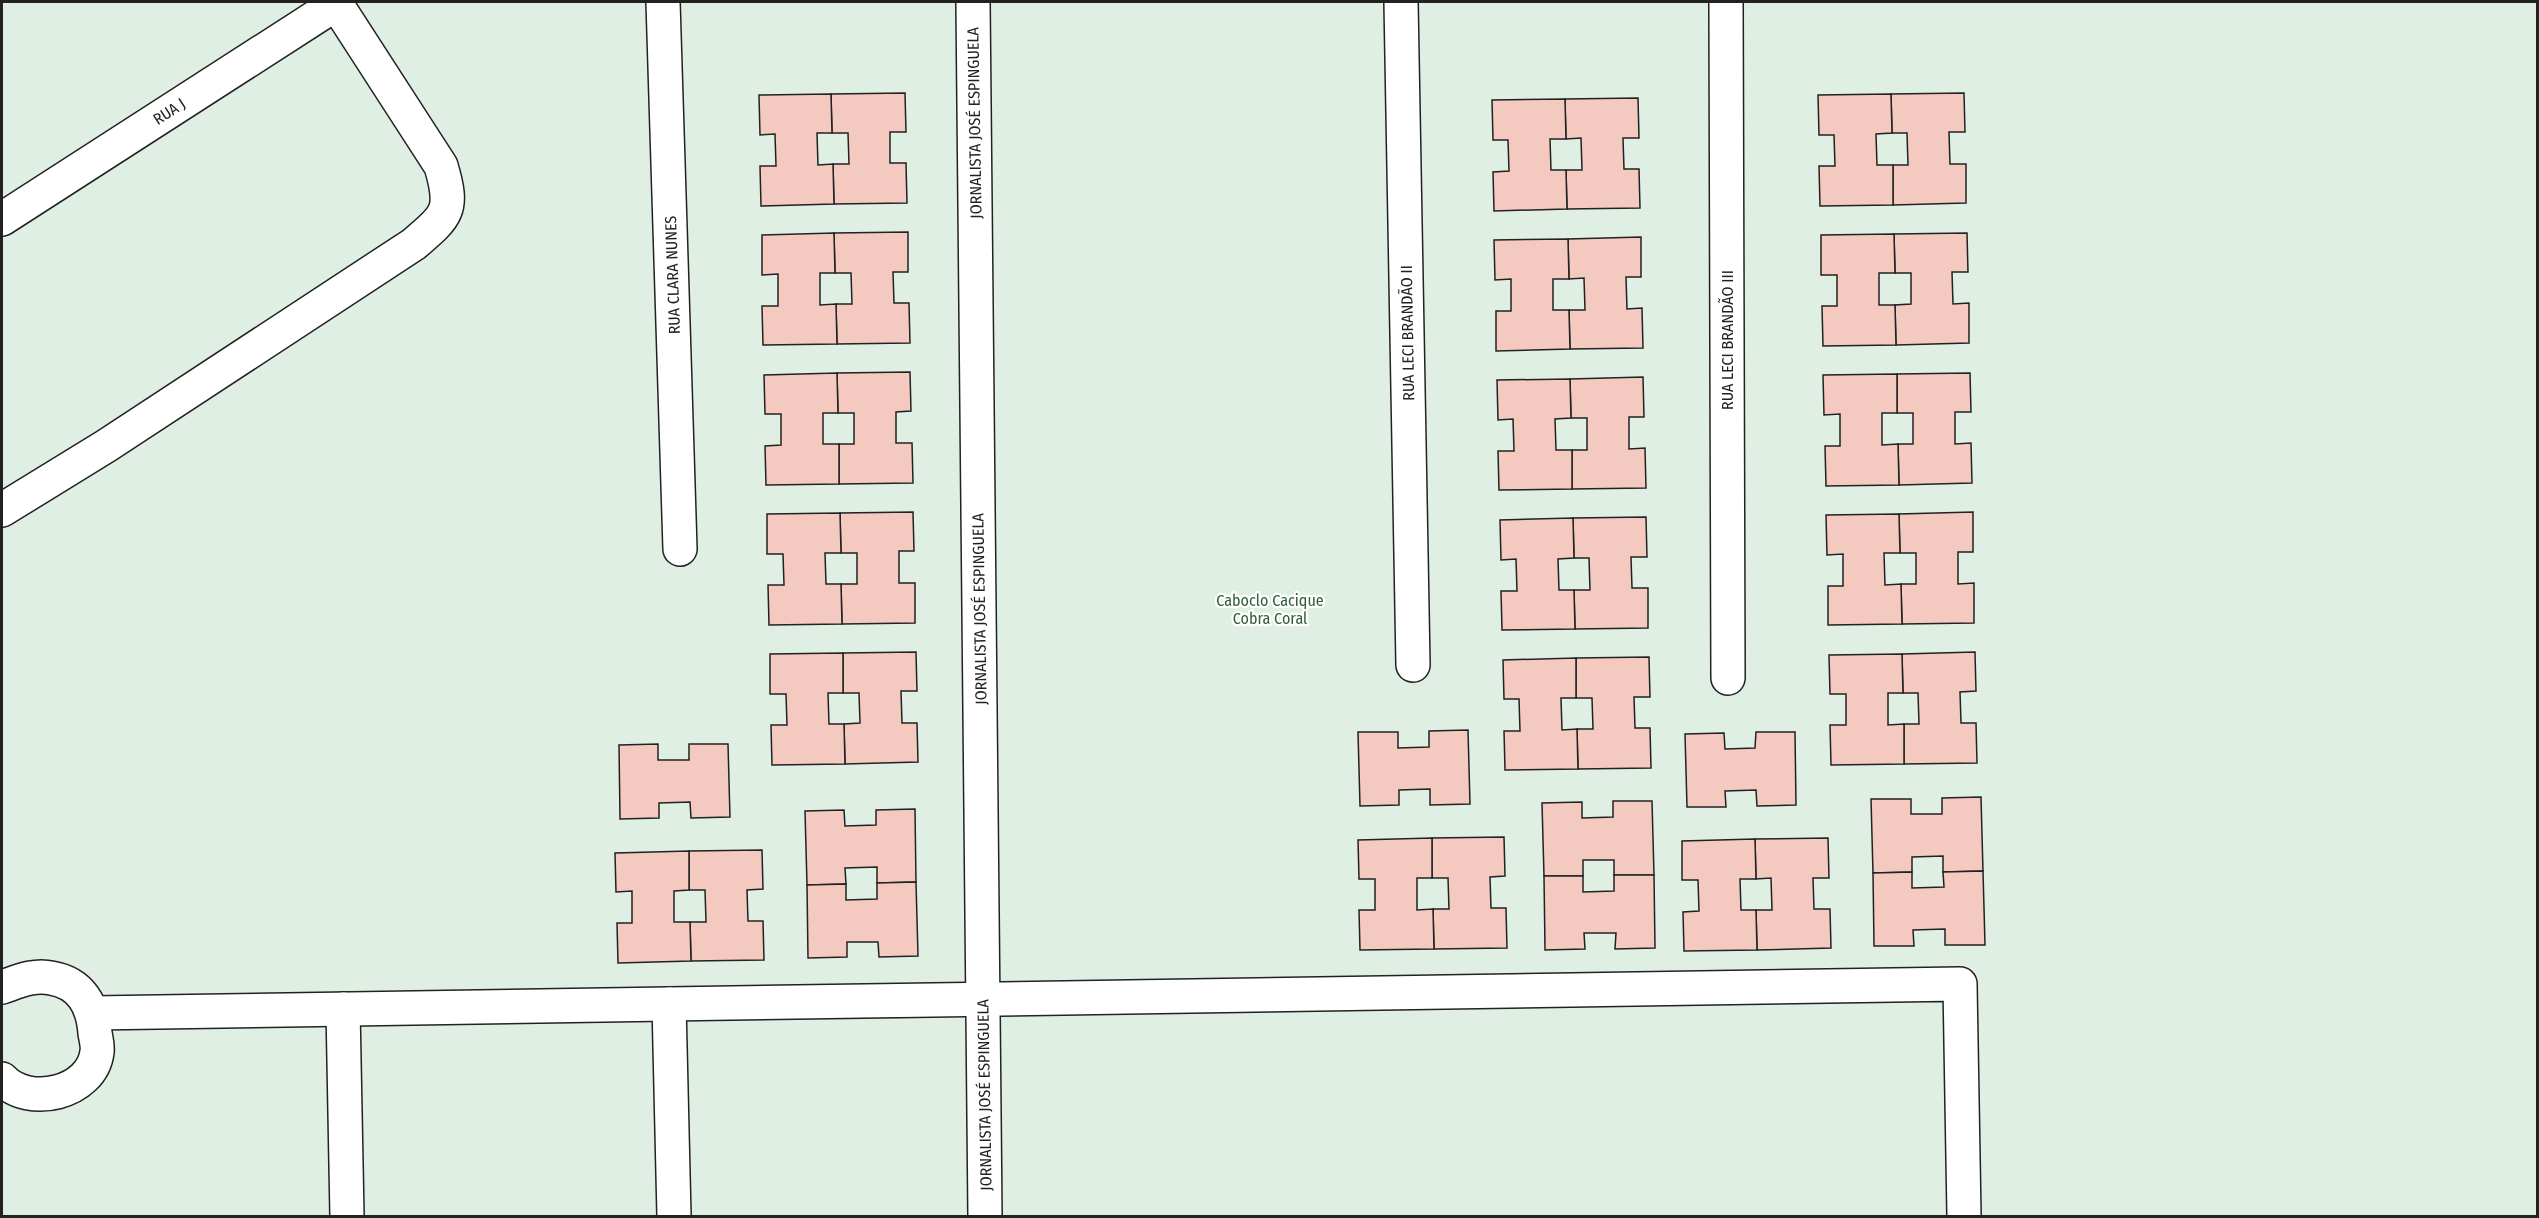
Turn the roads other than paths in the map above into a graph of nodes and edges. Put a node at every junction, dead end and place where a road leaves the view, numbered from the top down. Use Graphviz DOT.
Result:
graph roads {
  1 [pos="663,2"];
  2 [pos="973,2"];
  3 [pos="1401,2"];
  4 [pos="1726,2"];
  5 [pos="336,3"];
  6 [pos="2,219"];
  7 [pos="2,510"];
  8 [pos="680,549"];
  9 [pos="1413,664"];
  10 [pos="1728,678"];
  11 [pos="2,987"];
  12 [pos="983,999"];
  13 [pos="669,1004"];
  14 [pos="344,1009"];
  15 [pos="93,1013"];
  16 [pos="2,1079"];
  17 [pos="347,1216"];
  18 [pos="674,1216"];
  19 [pos="985,1216"];
  20 [pos="1964,1216"];
  1 -- 8 [label="street, RUA CLARA NUNES"];
  2 -- 12 [label="street, JORNALISTA JOSÉ ESPINGUELA"];
  3 -- 9 [label="street, RUA LECI BRANDÃO II"];
  4 -- 10 [label="street, RUA LECI BRANDÃO III"];
  5 -- 6 [label="street, RUA J"];
  5 -- 7 [label="street"];
  11 -- 15 [label="street"];
  12 -- 13 [label="street"];
  12 -- 19 [label="street, JORNALISTA JOSÉ ESPINGUELA"];
  12 -- 20 [label="street"];
  13 -- 14 [label="street"];
  13 -- 18 [label="street"];
  14 -- 15 [label="street"];
  14 -- 17 [label="street"];
  15 -- 16 [label="street"];
}
